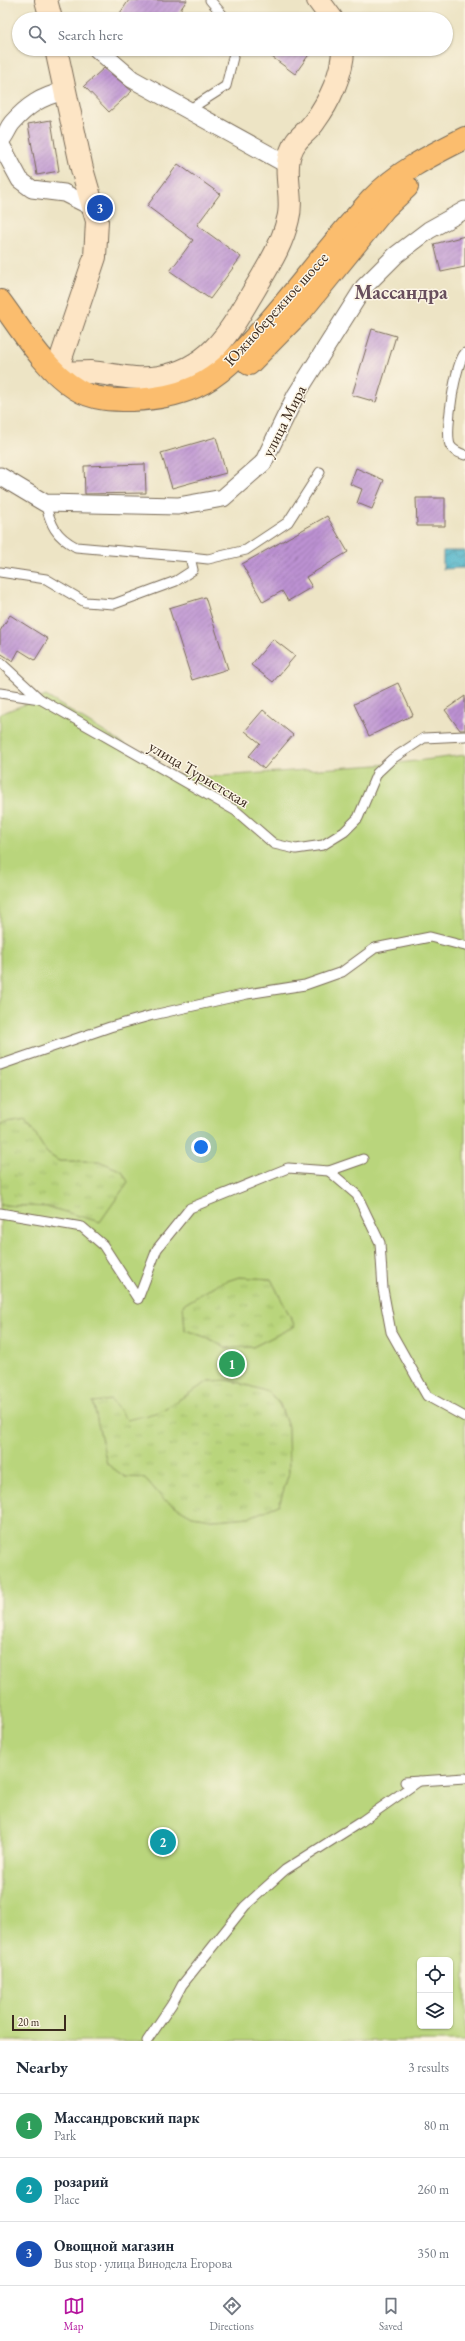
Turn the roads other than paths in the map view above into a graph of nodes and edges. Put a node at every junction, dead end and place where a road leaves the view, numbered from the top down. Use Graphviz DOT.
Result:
graph roads {
  1 [pos="46,0"];
  2 [pos="210,0"];
  3 [pos="318,0"];
  4 [pos="49,12"];
  5 [pos="220,12"];
  6 [pos="327,12"];
  7 [pos="57,56"];
  8 [pos="106,56"];
  9 [pos="233,56"];
  10 [pos="343,56"];
  11 [pos="64,91"];
  12 [pos="187,111"];
  13 [pos="465,138"];
  14 [pos="0,142"];
  15 [pos="465,152"];
  16 [pos="286,164"];
  17 [pos="94,208"];
  18 [pos="465,210"];
  19 [pos="0,301"];
  20 [pos="0,318"];
  21 [pos="465,353"];
  22 [pos="56,373"];
  23 [pos="465,455"];
  24 [pos="320,472"];
  25 [pos="0,476"];
  26 [pos="45,503"];
  27 [pos="190,557"];
  28 [pos="0,572"];
  29 [pos="0,662"];
  30 [pos="0,693"];
  31 [pos="40,699"];
  32 [pos="465,736"];
  33 [pos="465,946"];
  34 [pos="0,1065"];
  35 [pos="363,1159"];
  36 [pos="329,1171"];
  37 [pos="0,1213"];
  38 [pos="465,1418"];
  39 [pos="465,1778"];
  40 [pos="419,1781"];
  41 [pos="405,1782"];
  42 [pos="147,2041"];
  1 -- 4 [label="main road"];
  2 -- 5 [label="lane"];
  3 -- 6 [label="main road"];
  7 -- 11 [label="main road"];
  8 -- 12 [label="street"];
  9 -- 12 [label="lane"];
  10 -- 16 [label="main road"];
  11 -- 14 [label="street"];
  11 -- 17 [label="main road"];
  12 -- 16 [label="street"];
  13 -- 22 [label="highway, Южнобережное шоссе"];
  14 -- 17 [label="street"];
  15 -- 20 [label="highway, Южнобережное шоссе"];
  16 -- 22 [label="main road"];
  17 -- 22 [label="main road"];
  18 -- 26 [label="street, улица Мира"];
  19 -- 22 [label="highway, Южнобережное шоссе"];
  21 -- 23 [label="lane"];
  24 -- 27 [label="lane"];
  25 -- 26 [label="street, улица Мира"];
  26 -- 27 [label="lane"];
  27 -- 28 [label="lane"];
  29 -- 31 [label="lane"];
  30 -- 31 [label="lane"];
  31 -- 32 [label="lane, улица Туристская"];
  33 -- 34 [label="lane"];
  35 -- 36 [label="lane"];
  36 -- 37 [label="lane"];
  36 -- 38 [label="lane"];
  39 -- 40 [label="lane"];
  40 -- 41 [label="lane"];
  40 -- 42 [label="lane"];
}
